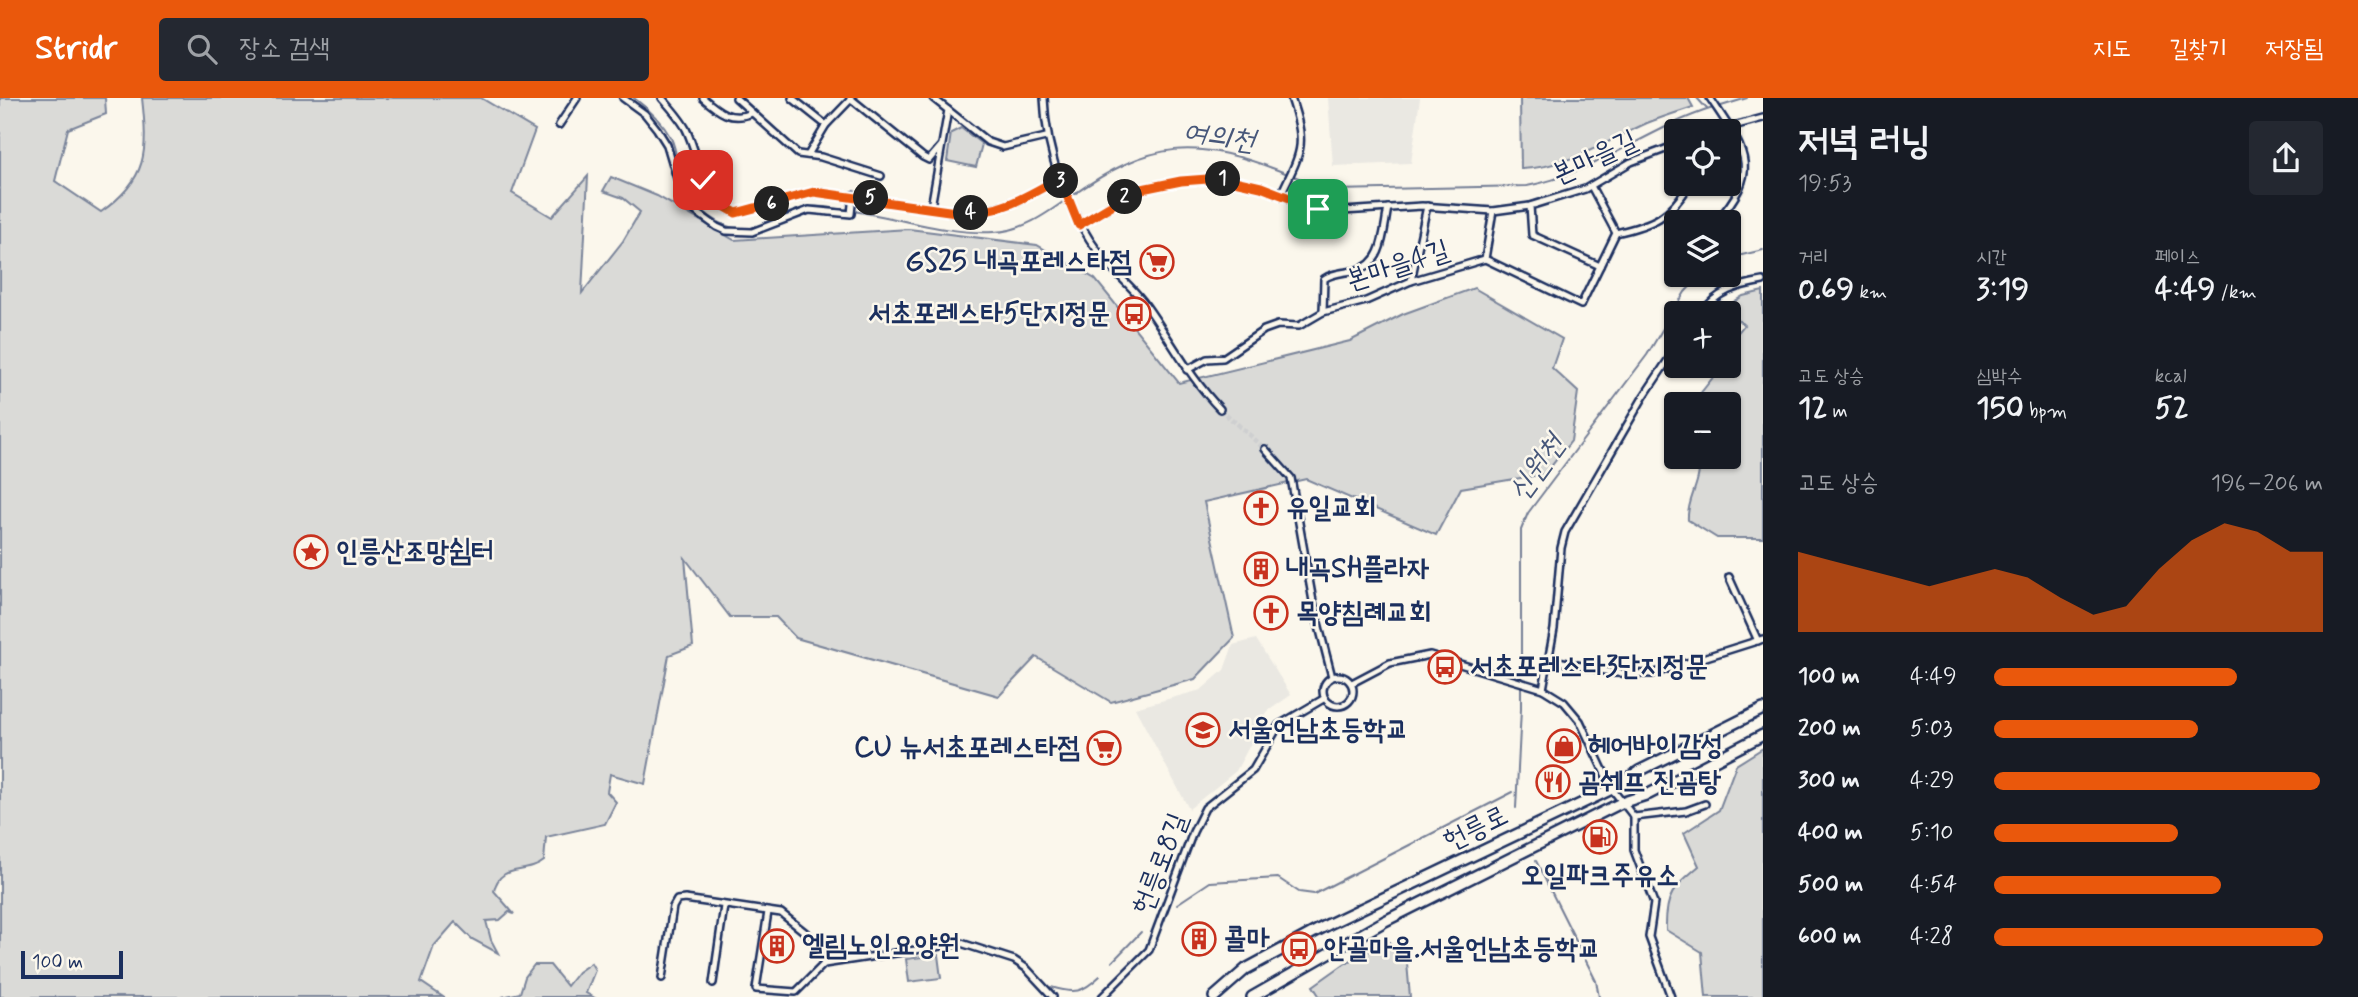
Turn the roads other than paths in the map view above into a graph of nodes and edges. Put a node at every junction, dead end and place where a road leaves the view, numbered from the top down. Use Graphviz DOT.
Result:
graph roads {
  1 [pos="577,98"];
  2 [pos="623,98"];
  3 [pos="662,98"];
  4 [pos="703,98"];
  5 [pos="736,98"];
  6 [pos="792,98"];
  7 [pos="933,98"];
  8 [pos="1044,98"];
  9 [pos="1291,98"];
  10 [pos="1710,98"];
  11 [pos="851,99"];
  12 [pos="948,110"];
  13 [pos="752,113"];
  14 [pos="1763,118"];
  15 [pos="1724,119"];
  16 [pos="1741,123"];
  17 [pos="559,125"];
  18 [pos="826,125"];
  19 [pos="1046,137"];
  20 [pos="1741,143"];
  21 [pos="941,146"];
  22 [pos="1664,150"];
  23 [pos="808,155"];
  24 [pos="881,176"];
  25 [pos="1061,180"];
  26 [pos="1592,187"];
  27 [pos="1741,191"];
  28 [pos="1281,194"];
  29 [pos="853,195"];
  30 [pos="1738,196"];
  31 [pos="1427,206"];
  32 [pos="1530,206"];
  33 [pos="931,207"];
  34 [pos="1388,208"];
  35 [pos="1727,210"];
  36 [pos="1493,211"];
  37 [pos="1664,215"];
  38 [pos="1077,222"];
  39 [pos="1616,233"];
  40 [pos="1485,260"];
  41 [pos="1600,266"];
  42 [pos="1411,281"];
  43 [pos="1763,281"];
  44 [pos="1712,301"];
  45 [pos="1323,312"];
  46 [pos="1664,367"];
  47 [pos="1187,370"];
  48 [pos="1220,409"];
  49 [pos="1265,449"];
  50 [pos="1729,577"];
  51 [pos="1760,640"];
  52 [pos="1549,659"];
  53 [pos="1332,677"];
  54 [pos="1352,683"];
  55 [pos="1544,689"];
  56 [pos="1325,698"];
  57 [pos="1763,709"];
  58 [pos="1763,735"];
  59 [pos="1612,789"];
  60 [pos="1621,803"];
  61 [pos="1705,804"];
  62 [pos="1634,817"];
  63 [pos="724,906"];
  64 [pos="768,912"];
  65 [pos="824,964"];
  66 [pos="662,978"];
  67 [pos="713,984"];
  68 [pos="1053,997"];
  69 [pos="1102,997"];
  70 [pos="1214,997"];
  71 [pos="1252,997"];
  72 [pos="1671,997"];
  1 -- 17 [label="street"];
  2 -- 29 [label="street"];
  3 -- 29 [label="street"];
  4 -- 13 [label="street"];
  5 -- 13 [label="street"];
  6 -- 18 [label="street"];
  7 -- 12 [label="street"];
  8 -- 19 [label="street"];
  9 -- 28 [label="street"];
  10 -- 15 [label="street"];
  11 -- 18 [label="street"];
  11 -- 21 [label="street"];
  12 -- 19 [label="street"];
  12 -- 21 [label="street"];
  13 -- 23 [label="street"];
  14 -- 16 [label="street"];
  18 -- 23 [label="street"];
  19 -- 25 [label="street"];
  20 -- 27 [label="street"];
  21 -- 33 [label="street"];
  22 -- 26 [label="street, 본마을길"];
  23 -- 24 [label="street"];
  25 -- 33 [label="street"];
  25 -- 38 [label="street"];
  26 -- 32 [label="street, 본마을길"];
  26 -- 39 [label="street"];
  28 -- 34 [label="street, 본마을길"];
  28 -- 38 [label="street, 본마을길"];
  29 -- 33 [label="street"];
  30 -- 35 [label="street"];
  31 -- 34 [label="street, 본마을길"];
  31 -- 36 [label="street, 본마을길"];
  31 -- 42 [label="street"];
  32 -- 36 [label="street, 본마을길"];
  32 -- 41 [label="street, 본마을길"];
  34 -- 45 [label="street"];
  36 -- 40 [label="street, 본마을4길"];
  37 -- 39 [label="street"];
  38 -- 47 [label="street"];
  39 -- 41 [label="street"];
  40 -- 41 [label="street, 본마을4길"];
  40 -- 42 [label="street, 본마을4길"];
  42 -- 45 [label="street, 본마을4길"];
  43 -- 44 [label="street"];
  45 -- 47 [label="street, 본마을4길"];
  46 -- 52 [label="street"];
  47 -- 48 [label="street"];
  49 -- 53 [label="street"];
  50 -- 51 [label="street"];
  51 -- 52 [label="street"];
  52 -- 55 [label="street"];
  53 -- 54 [label="street"];
  53 -- 56 [label="street"];
  54 -- 55 [label="street"];
  54 -- 56 [label="street"];
  55 -- 59 [label="street"];
  56 -- 69 [label="street, 헌릉로8길"];
  57 -- 59 [label="main road, 헌릉로"];
  58 -- 60 [label="main road, 헌릉로"];
  59 -- 60 [label="street"];
  59 -- 70 [label="main road, 헌릉로"];
  60 -- 62 [label="street"];
  60 -- 71 [label="main road, 헌릉로"];
  61 -- 62 [label="street"];
  62 -- 72 [label="street"];
  63 -- 64 [label="street"];
  63 -- 66 [label="street"];
  63 -- 67 [label="street"];
  64 -- 65 [label="street"];
  64 -- 65 [label="street"];
  65 -- 68 [label="street"];
}
